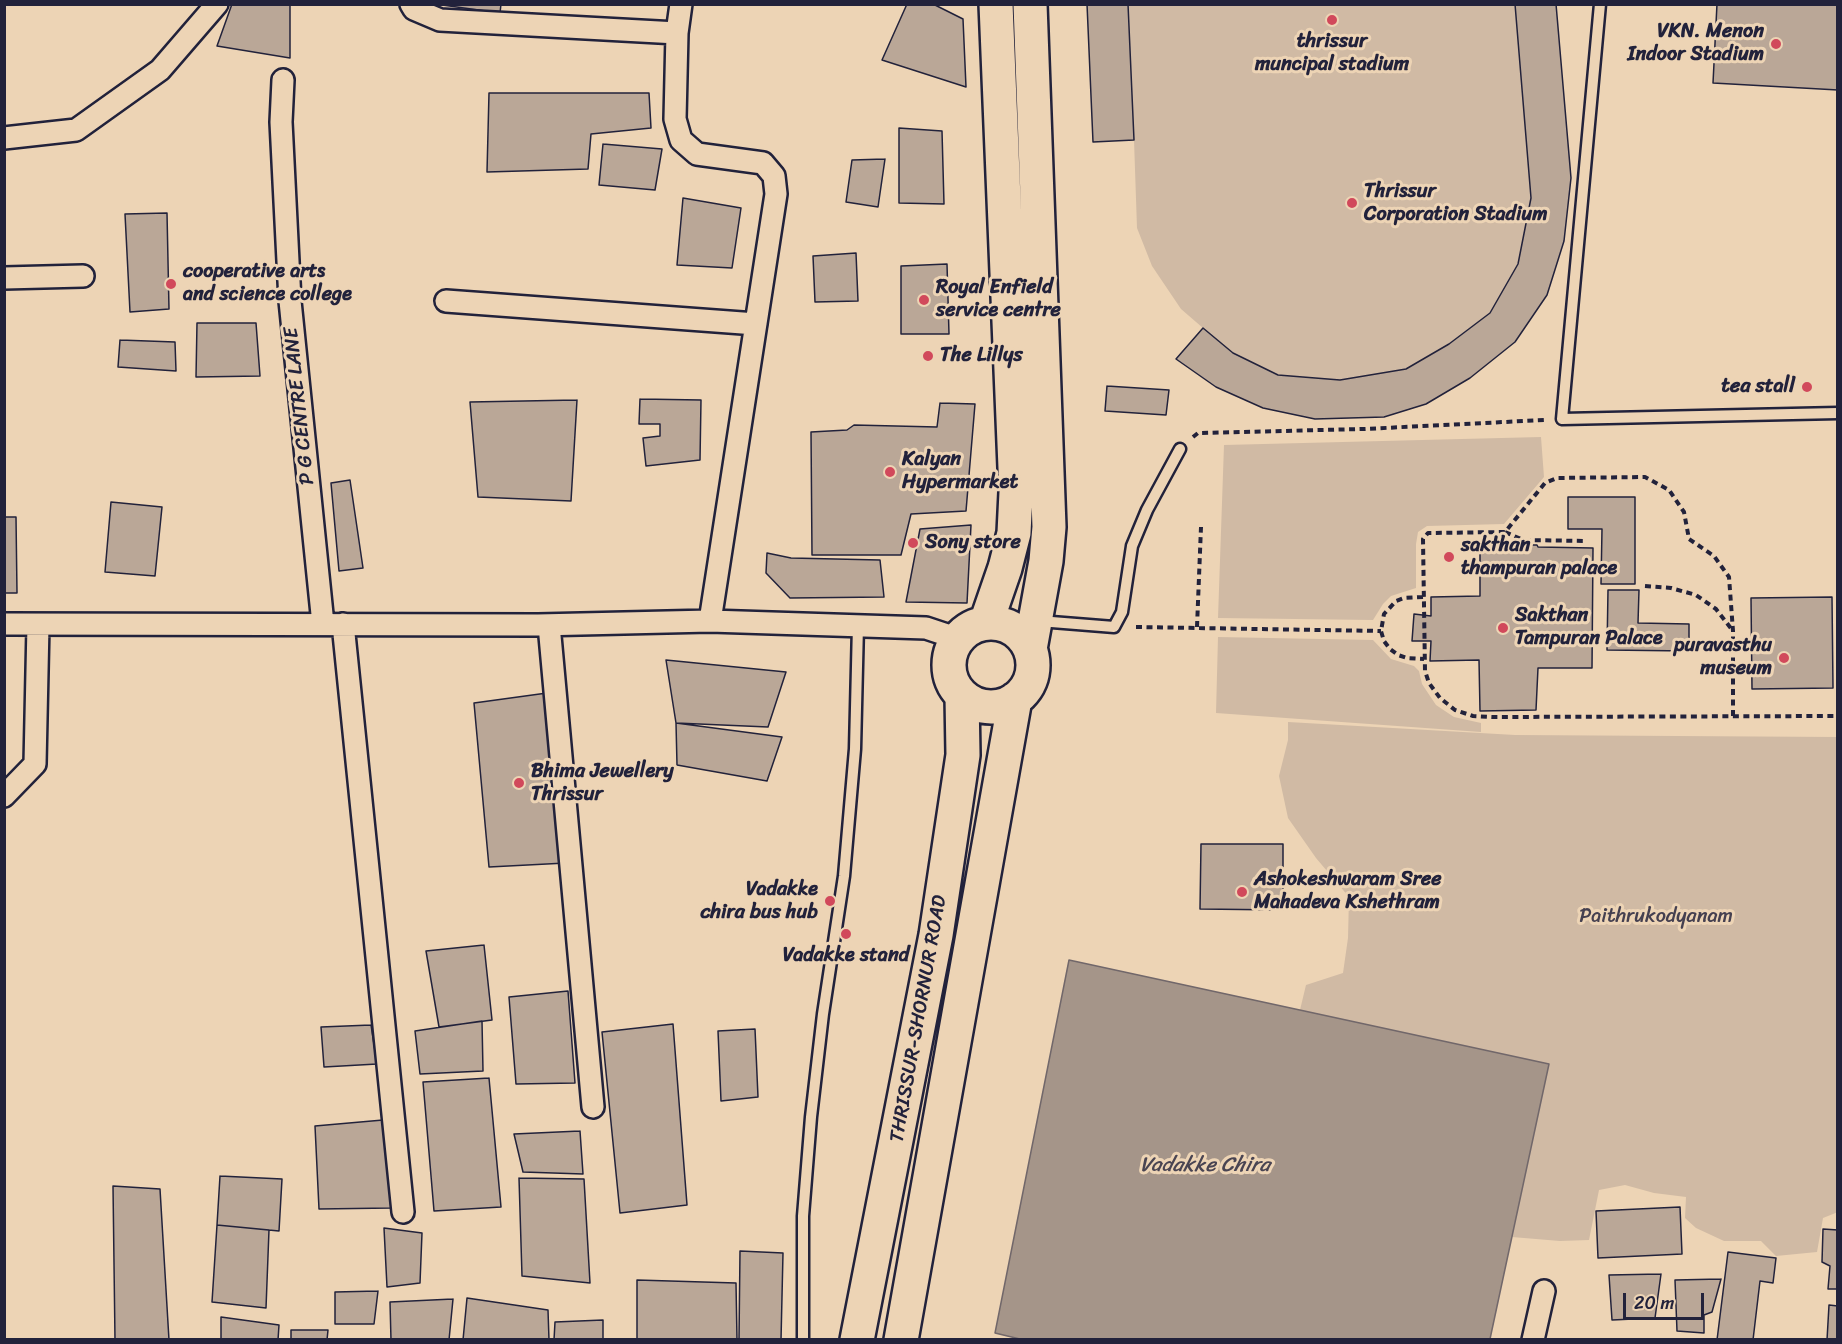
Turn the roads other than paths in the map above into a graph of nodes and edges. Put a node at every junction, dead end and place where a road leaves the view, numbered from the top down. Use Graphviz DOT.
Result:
graph roads {
  1 [pos="217,4"];
  2 [pos="411,4"];
  3 [pos="681,4"];
  4 [pos="996,4"];
  5 [pos="1030,4"];
  6 [pos="1600,4"];
  7 [pos="677,33"];
  8 [pos="283,80"];
  9 [pos="4,138"];
  10 [pos="83,276"];
  11 [pos="4,278"];
  12 [pos="446,301"];
  13 [pos="756,324"];
  14 [pos="1838,413"];
  15 [pos="1180,449"];
  16 [pos="710,621"];
  17 [pos="4,624"];
  18 [pos="333,624"];
  19 [pos="38,625"];
  20 [pos="549,625"];
  21 [pos="858,625"];
  22 [pos="972,631"];
  23 [pos="1033,634"];
  24 [pos="962,696"];
  25 [pos="1015,699"];
  26 [pos="4,796"];
  27 [pos="593,1107"];
  28 [pos="403,1212"];
  29 [pos="1544,1291"];
  30 [pos="803,1340"];
  31 [pos="857,1340"];
  32 [pos="901,1340"];
  33 [pos="1533,1340"];
  1 -- 9 [label="street"];
  2 -- 7 [label="street"];
  3 -- 7 [label="street"];
  4 -- 22 [label="main road"];
  5 -- 23 [label="main road"];
  6 -- 14 [label="lane"];
  7 -- 13 [label="street"];
  8 -- 18 [label="street, P G CENTRE LANE"];
  10 -- 11 [label="street"];
  12 -- 13 [label="street"];
  13 -- 16 [label="street"];
  15 -- 23 [label="lane"];
  16 -- 20 [label="street"];
  16 -- 21 [label="street"];
  17 -- 19 [label="street"];
  18 -- 19 [label="street"];
  18 -- 20 [label="street"];
  18 -- 28 [label="street, P G CENTRE LANE"];
  19 -- 26 [label="street"];
  20 -- 27 [label="street"];
  21 -- 22 [label="street"];
  21 -- 30 [label="lane"];
  22 -- 23 [label="main road"];
  22 -- 24 [label="main road"];
  23 -- 25 [label="main road"];
  24 -- 25 [label="main road"];
  24 -- 31 [label="main road, THRISSUR-SHORNUR ROAD"];
  25 -- 32 [label="main road, THRISSUR-SHORNUR ROAD"];
  29 -- 33 [label="street"];
}
